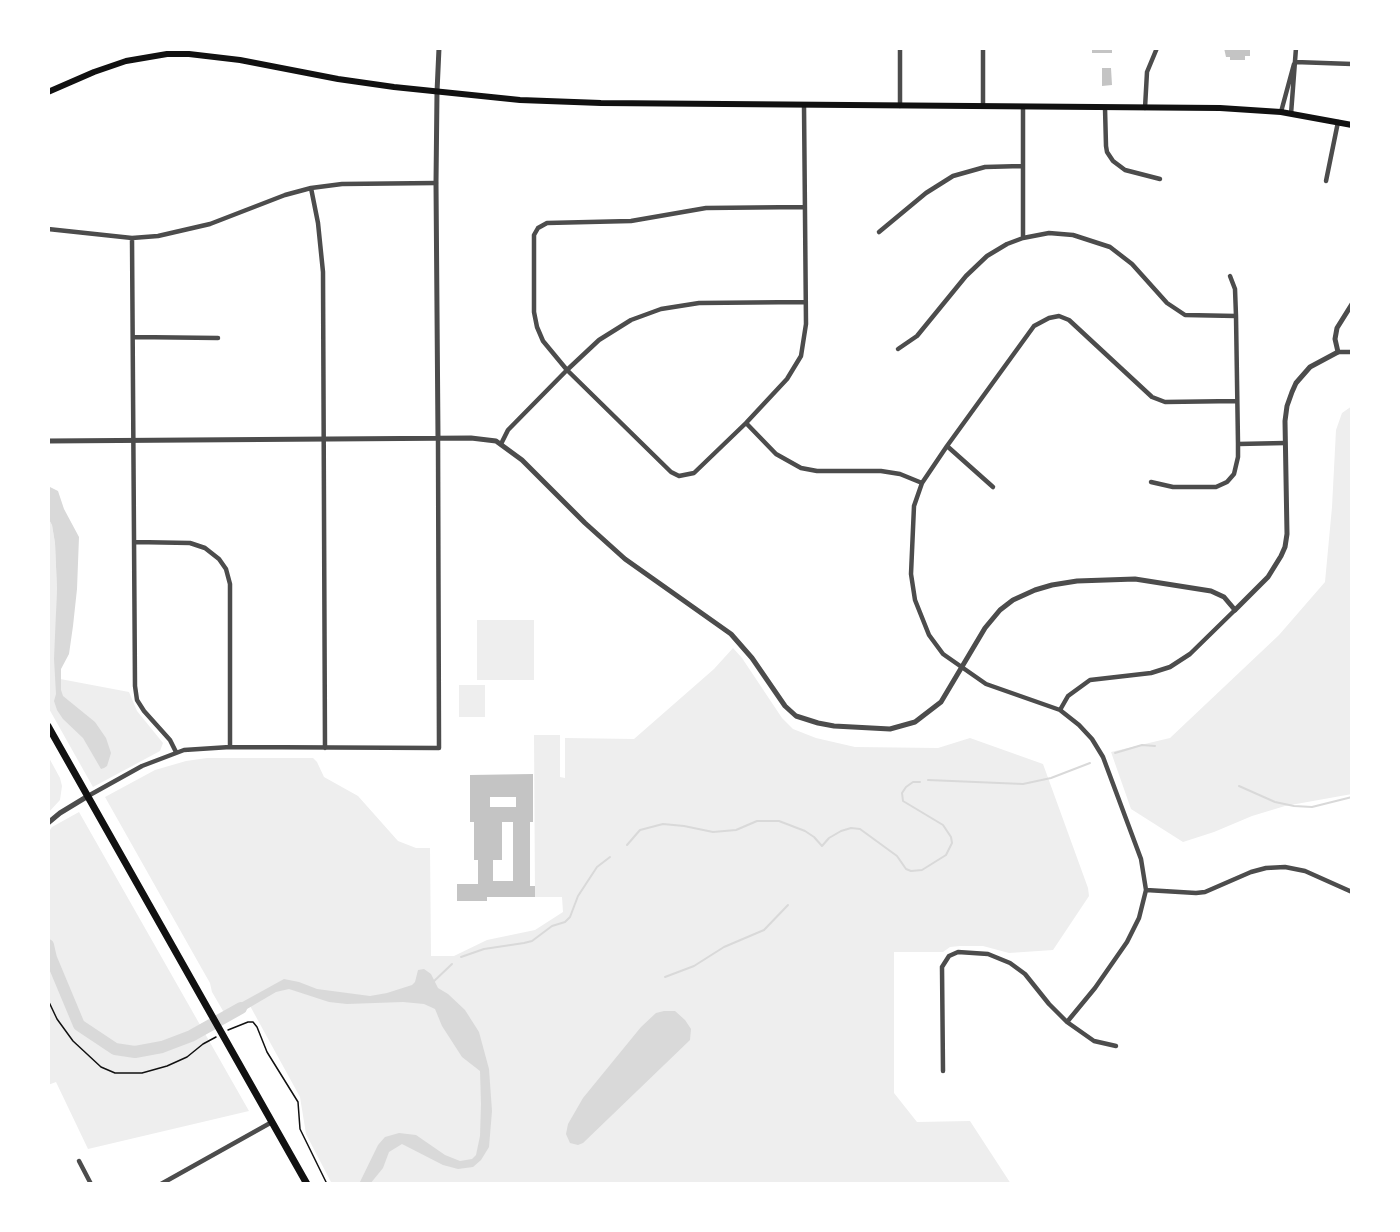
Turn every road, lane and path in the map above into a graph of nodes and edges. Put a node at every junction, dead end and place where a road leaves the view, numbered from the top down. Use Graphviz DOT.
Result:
graph roads {
  1 [pos="439,48"];
  2 [pos="900,48"];
  3 [pos="983,48"];
  4 [pos="1157,48"];
  5 [pos="1296,48"];
  6 [pos="1295,62"];
  7 [pos="1352,64"];
  8 [pos="48,92"];
  9 [pos="437,93"];
  10 [pos="804,105"];
  11 [pos="900,106"];
  12 [pos="982,106"];
  13 [pos="1023,107"];
  14 [pos="1105,108"];
  15 [pos="1145,108"];
  16 [pos="1281,112"];
  17 [pos="1291,114"];
  18 [pos="1338,122"];
  19 [pos="1352,125"];
  20 [pos="1022,166"];
  21 [pos="1160,178"];
  22 [pos="1326,181"];
  23 [pos="436,183"];
  24 [pos="311,188"];
  25 [pos="804,207"];
  26 [pos="48,229"];
  27 [pos="879,232"];
  28 [pos="132,238"];
  29 [pos="1023,238"];
  30 [pos="1230,276"];
  31 [pos="805,302"];
  32 [pos="1352,304"];
  33 [pos="1236,316"];
  34 [pos="133,337"];
  35 [pos="218,338"];
  36 [pos="898,349"];
  37 [pos="1338,352"];
  38 [pos="1352,352"];
  39 [pos="567,370"];
  40 [pos="1238,401"];
  41 [pos="746,423"];
  42 [pos="323,438"];
  43 [pos="438,438"];
  44 [pos="134,439"];
  45 [pos="48,441"];
  46 [pos="1285,443"];
  47 [pos="501,444"];
  48 [pos="1238,444"];
  49 [pos="947,446"];
  50 [pos="1151,482"];
  51 [pos="922,483"];
  52 [pos="993,487"];
  53 [pos="135,542"];
  54 [pos="1235,610"];
  55 [pos="961,668"];
  56 [pos="1060,710"];
  57 [pos="48,726"];
  58 [pos="230,747"];
  59 [pos="325,748"];
  60 [pos="176,752"];
  61 [pos="88,796"];
  62 [pos="48,823"];
  63 [pos="1146,890"];
  64 [pos="1352,892"];
  65 [pos="48,1000"];
  66 [pos="1067,1022"];
  67 [pos="228,1030"];
  68 [pos="219,1035"];
  69 [pos="1116,1046"];
  70 [pos="943,1071"];
  71 [pos="272,1122"];
  72 [pos="79,1161"];
  73 [pos="91,1184"];
  74 [pos="161,1184"];
  75 [pos="307,1184"];
  76 [pos="327,1184"];
  1 -- 9 [label="street"];
  2 -- 11 [label="street"];
  3 -- 12 [label="street"];
  4 -- 15 [label="street"];
  5 -- 6 [label="street"];
  6 -- 7 [label="street"];
  6 -- 16 [label="street"];
  6 -- 17 [label="street"];
  8 -- 9 [label="main road"];
  9 -- 10 [label="main road"];
  9 -- 23 [label="street"];
  10 -- 11 [label="main road"];
  10 -- 25 [label="street"];
  11 -- 12 [label="main road"];
  12 -- 13 [label="main road"];
  13 -- 14 [label="main road"];
  13 -- 20 [label="street"];
  14 -- 15 [label="main road"];
  14 -- 21 [label="street"];
  15 -- 16 [label="main road"];
  16 -- 17 [label="main road"];
  17 -- 18 [label="main road"];
  18 -- 19 [label="main road"];
  18 -- 22 [label="street"];
  20 -- 27 [label="street"];
  20 -- 29 [label="street"];
  23 -- 24 [label="street"];
  23 -- 43 [label="street"];
  24 -- 28 [label="street"];
  24 -- 42 [label="street"];
  25 -- 31 [label="street"];
  25 -- 39 [label="street"];
  26 -- 28 [label="street"];
  28 -- 34 [label="street"];
  29 -- 33 [label="street"];
  29 -- 36 [label="street"];
  30 -- 33 [label="street"];
  31 -- 39 [label="street"];
  31 -- 41 [label="street"];
  32 -- 37 [label="street"];
  33 -- 40 [label="street"];
  34 -- 35 [label="street"];
  34 -- 44 [label="street"];
  37 -- 38 [label="street"];
  37 -- 46 [label="street"];
  39 -- 41 [label="street"];
  39 -- 47 [label="street"];
  40 -- 48 [label="street"];
  40 -- 49 [label="street"];
  41 -- 51 [label="street"];
  42 -- 43 [label="street"];
  42 -- 44 [label="street"];
  42 -- 59 [label="street"];
  43 -- 47 [label="street"];
  43 -- 59 [label="street"];
  44 -- 45 [label="street"];
  44 -- 53 [label="street"];
  46 -- 48 [label="street"];
  46 -- 54 [label="street"];
  47 -- 55 [label="street"];
  48 -- 50 [label="street"];
  49 -- 51 [label="street"];
  49 -- 52 [label="street"];
  51 -- 55 [label="street"];
  53 -- 58 [label="street"];
  53 -- 60 [label="street"];
  54 -- 55 [label="street"];
  54 -- 56 [label="street"];
  55 -- 56 [label="street"];
  56 -- 63 [label="street"];
  57 -- 61 [label="main road"];
  58 -- 59 [label="street"];
  58 -- 60 [label="street"];
  60 -- 61 [label="street"];
  61 -- 62 [label="street"];
  61 -- 71 [label="main road"];
  63 -- 64 [label="street"];
  63 -- 66 [label="street"];
  65 -- 68 [label="path"];
  66 -- 69 [label="street"];
  66 -- 70 [label="street"];
  67 -- 76 [label="path"];
  71 -- 74 [label="street"];
  71 -- 75 [label="main road"];
  72 -- 73 [label="street"];
}
